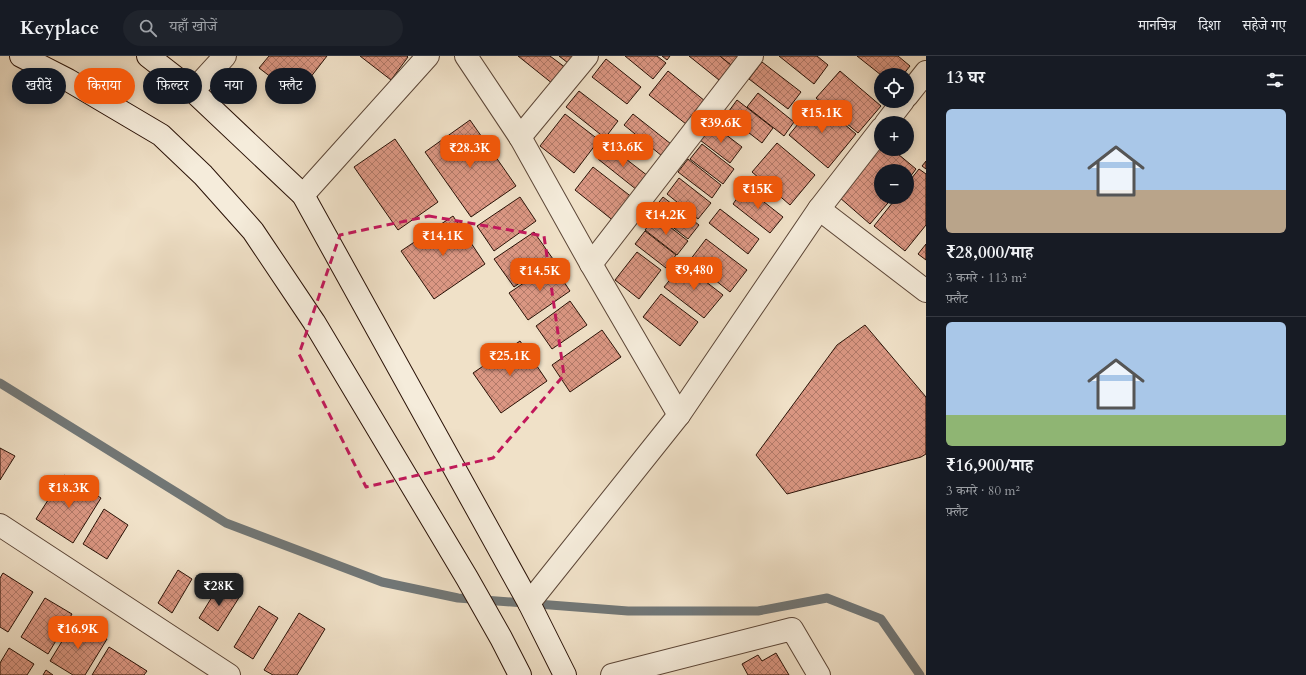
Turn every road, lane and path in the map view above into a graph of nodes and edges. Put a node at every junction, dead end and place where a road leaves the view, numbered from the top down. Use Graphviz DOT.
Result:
graph roads {
  1 [pos="21,56"];
  2 [pos="148,56"];
  3 [pos="225,56"];
  4 [pos="428,56"];
  5 [pos="466,56"];
  6 [pos="587,56"];
  7 [pos="752,56"];
  8 [pos="922,56"];
  9 [pos="926,60"];
  10 [pos="163,68"];
  11 [pos="926,72"];
  12 [pos="202,81"];
  13 [pos="914,87"];
  14 [pos="202,100"];
  15 [pos="898,108"];
  16 [pos="891,116"];
  17 [pos="520,137"];
  18 [pos="874,138"];
  19 [pos="303,195"];
  20 [pos="818,209"];
  21 [pos="591,264"];
  22 [pos="926,292"];
  23 [pos="679,415"];
  24 [pos="0,525"];
  25 [pos="529,603"];
  26 [pos="229,675"];
  27 [pos="520,675"];
  28 [pos="566,675"];
  29 [pos="612,675"];
  30 [pos="818,675"];
  1 -- 27 [label="street"];
  2 -- 10 [label="street"];
  3 -- 12 [label="street"];
  4 -- 19 [label="street"];
  5 -- 17 [label="street"];
  6 -- 17 [label="street"];
  7 -- 21 [label="street"];
  8 -- 9 [label="street"];
  11 -- 13 [label="street"];
  14 -- 19 [label="street"];
  15 -- 16 [label="street"];
  17 -- 21 [label="street"];
  18 -- 20 [label="street"];
  19 -- 25 [label="street"];
  20 -- 22 [label="street"];
  20 -- 23 [label="street"];
  21 -- 23 [label="street"];
  23 -- 25 [label="street"];
  24 -- 26 [label="street"];
  25 -- 28 [label="street"];
  29 -- 30 [label="street"];
}
